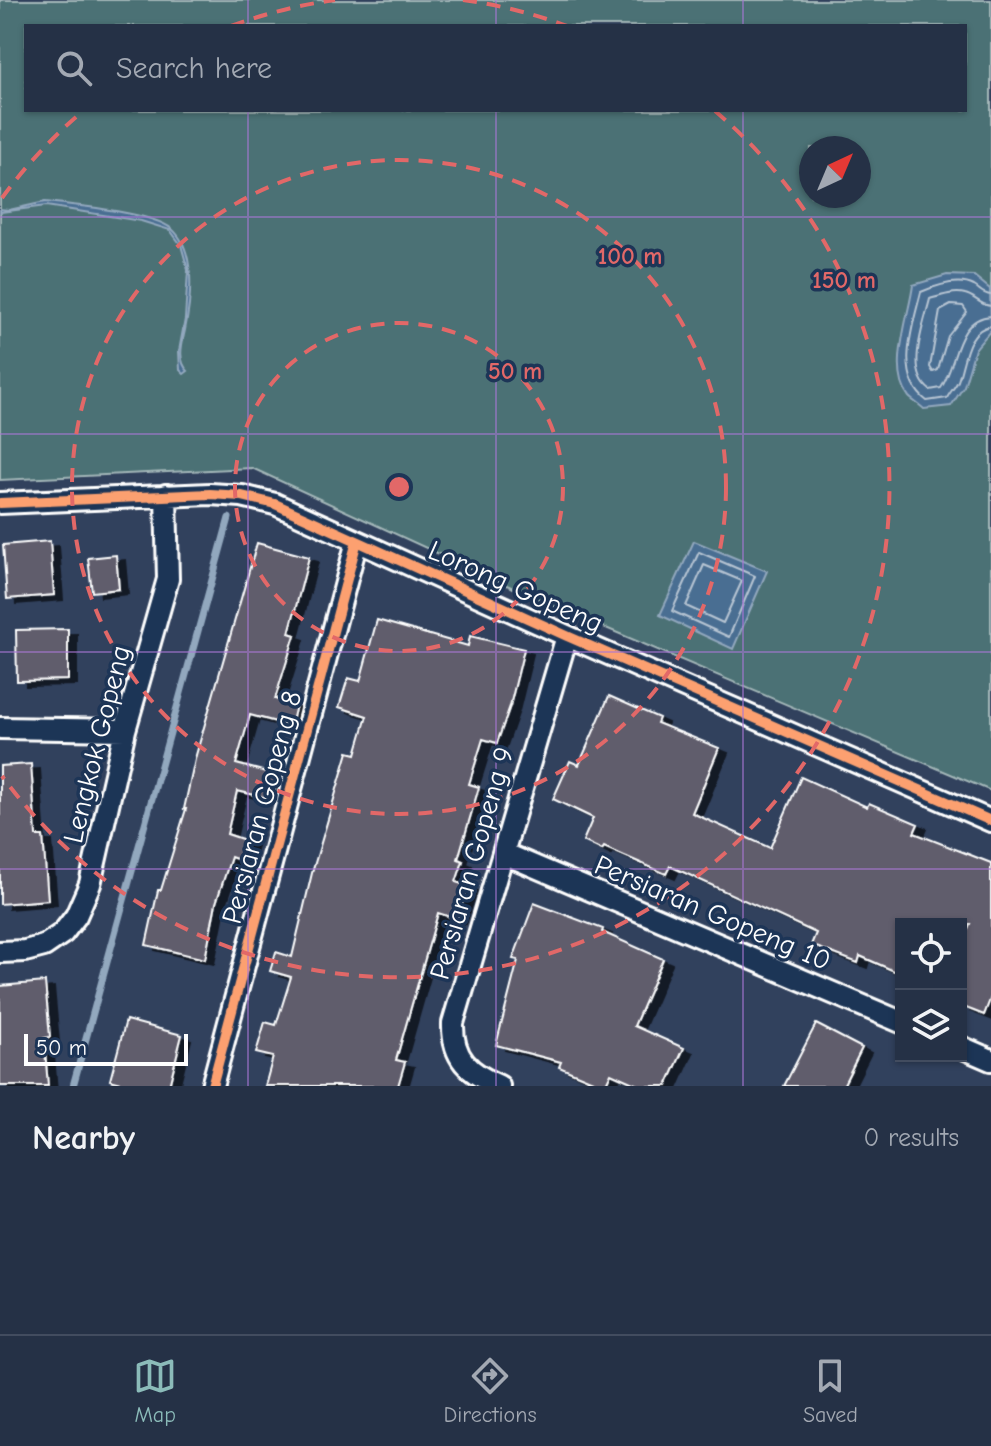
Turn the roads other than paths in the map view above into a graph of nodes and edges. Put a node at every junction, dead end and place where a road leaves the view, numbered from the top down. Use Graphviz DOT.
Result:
graph roads {
  1 [pos="166,495"];
  2 [pos="0,503"];
  3 [pos="357,541"];
  4 [pos="567,636"];
  5 [pos="0,728"];
  6 [pos="125,730"];
  7 [pos="991,821"];
  8 [pos="503,853"];
  9 [pos="0,952"];
  10 [pos="895,1019"];
  11 [pos="967,1050"];
  12 [pos="991,1060"];
  13 [pos="212,1086"];
  14 [pos="499,1086"];
  1 -- 2 [label="street, Lorong Gopeng"];
  1 -- 3 [label="street, Lorong Gopeng"];
  1 -- 6 [label="street, Lengkok Gopeng"];
  3 -- 4 [label="street, Lorong Gopeng"];
  3 -- 13 [label="street, Persiaran Gopeng 8"];
  4 -- 7 [label="street, Lorong Gopeng"];
  4 -- 8 [label="street, Persiaran Gopeng 9"];
  5 -- 6 [label="street"];
  6 -- 9 [label="street, Lengkok Gopeng"];
  8 -- 10 [label="street, Persiaran Gopeng 10"];
  8 -- 14 [label="street, Persiaran Gopeng 9"];
  11 -- 12 [label="street"];
}
